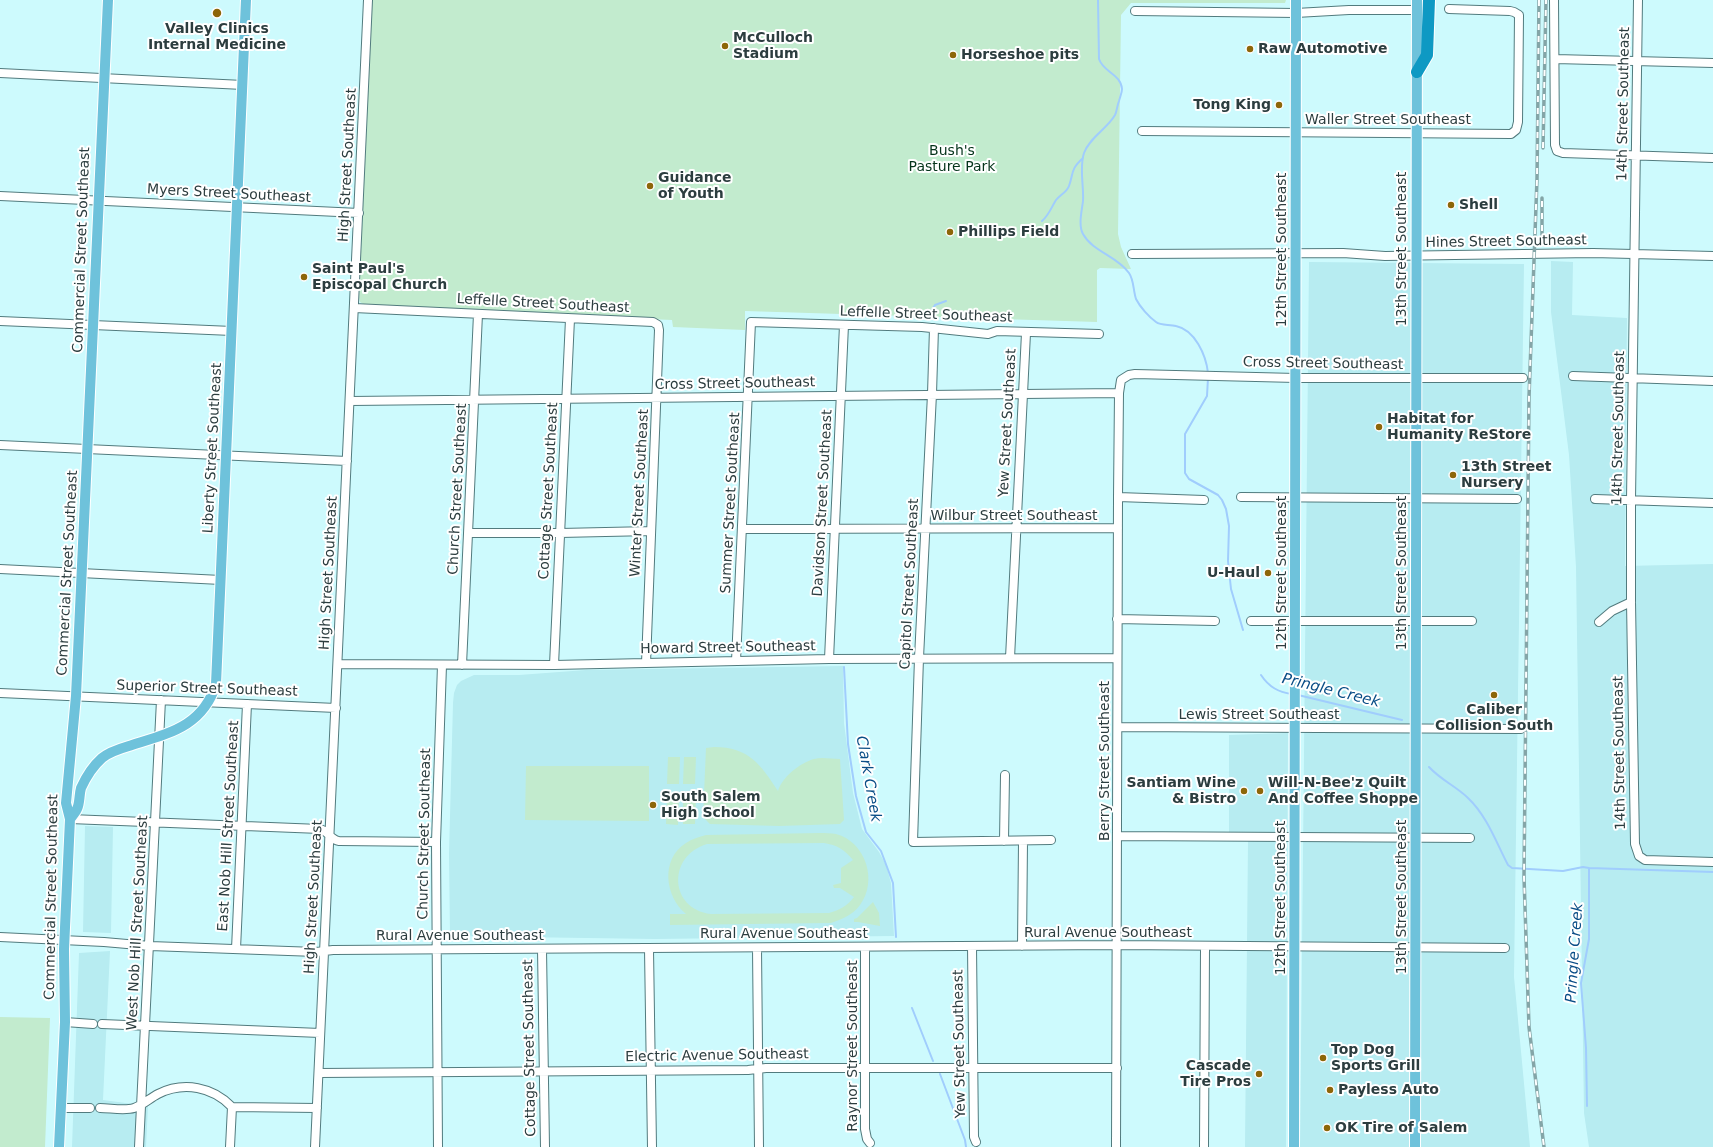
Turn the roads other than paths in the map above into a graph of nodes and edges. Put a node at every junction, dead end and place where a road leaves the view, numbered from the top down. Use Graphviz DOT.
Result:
graph roads {
  1 [pos="108,0"];
  2 [pos="246,0"];
  3 [pos="368,0"];
  4 [pos="1296,0"];
  5 [pos="1429,0"];
  6 [pos="1554,0"];
  7 [pos="1638,0"];
  8 [pos="1417,5"];
  9 [pos="1449,9"];
  10 [pos="1135,11"];
  11 [pos="1296,13"];
  12 [pos="1555,59"];
  13 [pos="1637,61"];
  14 [pos="1713,63"];
  15 [pos="1417,72"];
  16 [pos="0,73"];
  17 [pos="104,77"];
  18 [pos="243,85"];
  19 [pos="1142,131"];
  20 [pos="1296,132"];
  21 [pos="1417,133"];
  22 [pos="1636,156"];
  23 [pos="1713,158"];
  24 [pos="0,196"];
  25 [pos="98,201"];
  26 [pos="238,208"];
  27 [pos="359,213"];
  28 [pos="1296,253"];
  29 [pos="1132,254"];
  30 [pos="1634,254"];
  31 [pos="1416,256"];
  32 [pos="1713,256"];
  33 [pos="354,308"];
  34 [pos="478,314"];
  35 [pos="570,319"];
  36 [pos="0,321"];
  37 [pos="751,322"];
  38 [pos="93,325"];
  39 [pos="658,325"];
  40 [pos="844,325"];
  41 [pos="934,328"];
  42 [pos="232,331"];
  43 [pos="1026,333"];
  44 [pos="1099,334"];
  45 [pos="1573,376"];
  46 [pos="1124,377"];
  47 [pos="1296,378"];
  48 [pos="1416,378"];
  49 [pos="1523,378"];
  50 [pos="1633,378"];
  51 [pos="1713,381"];
  52 [pos="1119,393"];
  53 [pos="932,394"];
  54 [pos="1022,394"];
  55 [pos="841,396"];
  56 [pos="749,397"];
  57 [pos="566,398"];
  58 [pos="657,398"];
  59 [pos="475,399"];
  60 [pos="350,401"];
  61 [pos="0,445"];
  62 [pos="88,449"];
  63 [pos="227,456"];
  64 [pos="347,462"];
  65 [pos="1118,497"];
  66 [pos="1241,497"];
  67 [pos="1296,498"];
  68 [pos="1416,498"];
  69 [pos="1517,499"];
  70 [pos="1595,499"];
  71 [pos="1204,500"];
  72 [pos="1631,500"];
  73 [pos="1713,503"];
  74 [pos="834,528"];
  75 [pos="1017,528"];
  76 [pos="1118,528"];
  77 [pos="743,529"];
  78 [pos="925,529"];
  79 [pos="651,531"];
  80 [pos="469,533"];
  81 [pos="560,533"];
  82 [pos="0,569"];
  83 [pos="82,573"];
  84 [pos="221,580"];
  85 [pos="1630,602"];
  86 [pos="1117,619"];
  87 [pos="1215,621"];
  88 [pos="1251,621"];
  89 [pos="1296,621"];
  90 [pos="1416,621"];
  91 [pos="1472,621"];
  92 [pos="1599,622"];
  93 [pos="919,658"];
  94 [pos="1010,658"];
  95 [pos="1118,658"];
  96 [pos="829,659"];
  97 [pos="736,661"];
  98 [pos="646,662"];
  99 [pos="338,664"];
  100 [pos="442,665"];
  101 [pos="462,665"];
  102 [pos="554,666"];
  103 [pos="0,693"];
  104 [pos="76,696"];
  105 [pos="161,700"];
  106 [pos="208,702"];
  107 [pos="247,704"];
  108 [pos="336,708"];
  109 [pos="1118,727"];
  110 [pos="1296,728"];
  111 [pos="1416,729"];
  112 [pos="1521,729"];
  113 [pos="159,736"];
  114 [pos="1005,775"];
  115 [pos="70,819"];
  116 [pos="156,822"];
  117 [pos="242,825"];
  118 [pos="330,835"];
  119 [pos="1118,836"];
  120 [pos="1295,837"];
  121 [pos="1416,837"];
  122 [pos="1470,838"];
  123 [pos="1051,840"];
  124 [pos="1004,841"];
  125 [pos="1023,841"];
  126 [pos="436,842"];
  127 [pos="1713,862"];
  128 [pos="0,937"];
  129 [pos="64,940"];
  130 [pos="1116,945"];
  131 [pos="150,946"];
  132 [pos="972,946"];
  133 [pos="1022,946"];
  134 [pos="1205,946"];
  135 [pos="1295,946"];
  136 [pos="865,947"];
  137 [pos="1415,947"];
  138 [pos="649,948"];
  139 [pos="757,948"];
  140 [pos="1505,948"];
  141 [pos="236,949"];
  142 [pos="542,949"];
  143 [pos="437,950"];
  144 [pos="325,951"];
  145 [pos="65,1022"];
  146 [pos="93,1024"];
  147 [pos="102,1024"];
  148 [pos="145,1026"];
  149 [pos="320,1033"];
  150 [pos="866,1068"];
  151 [pos="972,1068"];
  152 [pos="1117,1068"];
  153 [pos="758,1069"];
  154 [pos="652,1070"];
  155 [pos="438,1071"];
  156 [pos="544,1071"];
  157 [pos="318,1073"];
  158 [pos="141,1104"];
  159 [pos="232,1107"];
  160 [pos="60,1108"];
  161 [pos="90,1108"];
  162 [pos="100,1108"];
  163 [pos="317,1108"];
  164 [pos="870,1142"];
  165 [pos="976,1142"];
  166 [pos="59,1147"];
  167 [pos="139,1147"];
  168 [pos="230,1147"];
  169 [pos="315,1147"];
  170 [pos="438,1147"];
  171 [pos="545,1147"];
  172 [pos="652,1147"];
  173 [pos="759,1147"];
  174 [pos="1116,1147"];
  175 [pos="1204,1147"];
  176 [pos="1294,1147"];
  177 [pos="1415,1147"];
  1 -- 17 [label="main road, Commercial Street Southeast"];
  2 -- 18 [label="main road, Liberty Street Southeast"];
  3 -- 27 [label="street, High Street Southeast"];
  4 -- 11 [label="main road, 12th Street Southeast"];
  5 -- 15 [label="highway"];
  6 -- 12 [label="street"];
  7 -- 13 [label="street, 14th Street Southeast"];
  8 -- 11 [label="street"];
  8 -- 15 [label="main road, 13th Street Southeast"];
  9 -- 21 [label="street, Waller Street Southeast"];
  10 -- 11 [label="street"];
  11 -- 20 [label="main road, 12th Street Southeast"];
  12 -- 13 [label="street"];
  12 -- 22 [label="street"];
  13 -- 14 [label="street"];
  13 -- 22 [label="street, 14th Street Southeast"];
  15 -- 21 [label="main road, 13th Street Southeast"];
  16 -- 17 [label="street"];
  17 -- 18 [label="street"];
  17 -- 25 [label="main road, Commercial Street Southeast"];
  18 -- 26 [label="main road, Liberty Street Southeast"];
  19 -- 20 [label="street, Waller Street Southeast"];
  20 -- 21 [label="street, Waller Street Southeast"];
  20 -- 28 [label="main road, 12th Street Southeast"];
  21 -- 31 [label="main road, 13th Street Southeast"];
  22 -- 23 [label="street"];
  22 -- 30 [label="street, 14th Street Southeast"];
  24 -- 25 [label="street, Myers Street Southeast"];
  25 -- 26 [label="street, Myers Street Southeast"];
  25 -- 38 [label="main road, Commercial Street Southeast"];
  26 -- 27 [label="street, Myers Street Southeast"];
  26 -- 42 [label="main road, Liberty Street Southeast"];
  27 -- 33 [label="street, High Street Southeast"];
  28 -- 29 [label="street, Hines Street Southeast"];
  28 -- 31 [label="street, Hines Street Southeast"];
  28 -- 47 [label="main road, 12th Street Southeast"];
  30 -- 31 [label="street, Hines Street Southeast"];
  30 -- 32 [label="street, Hines Street Southeast"];
  30 -- 50 [label="street, 14th Street Southeast"];
  31 -- 48 [label="main road, 13th Street Southeast"];
  33 -- 34 [label="street, Leffelle Street Southeast"];
  33 -- 60 [label="street, High Street Southeast"];
  34 -- 35 [label="street, Leffelle Street Southeast"];
  34 -- 59 [label="street, Church Street Southeast"];
  35 -- 39 [label="street, Leffelle Street Southeast"];
  35 -- 57 [label="street, Cottage Street Southeast"];
  36 -- 38 [label="street"];
  37 -- 40 [label="street, Leffelle Street Southeast"];
  37 -- 56 [label="street, Summer Street Southeast"];
  38 -- 42 [label="street"];
  38 -- 62 [label="main road, Commercial Street Southeast"];
  39 -- 58 [label="street, Winter Street Southeast"];
  40 -- 41 [label="street, Leffelle Street Southeast"];
  40 -- 55 [label="street, Davidson Street Southeast"];
  41 -- 43 [label="street, Leffelle Street Southeast"];
  41 -- 53 [label="street, Capitol Street Southeast"];
  42 -- 63 [label="main road, Liberty Street Southeast"];
  43 -- 44 [label="street, Leffelle Street Southeast"];
  43 -- 54 [label="street, Yew Street Southeast"];
  45 -- 50 [label="street"];
  46 -- 47 [label="street, Cross Street Southeast"];
  46 -- 52 [label="street, Berry Street Southeast"];
  47 -- 48 [label="street, Cross Street Southeast"];
  47 -- 67 [label="main road, 12th Street Southeast"];
  48 -- 49 [label="street, Cross Street Southeast"];
  48 -- 68 [label="main road, 13th Street Southeast"];
  50 -- 51 [label="street"];
  50 -- 72 [label="street, 14th Street Southeast"];
  52 -- 54 [label="street, Cross Street Southeast"];
  52 -- 65 [label="street, Berry Street Southeast"];
  53 -- 54 [label="street, Cross Street Southeast"];
  53 -- 55 [label="street, Cross Street Southeast"];
  53 -- 78 [label="street, Capitol Street Southeast"];
  54 -- 75 [label="street, Yew Street Southeast"];
  55 -- 56 [label="street, Cross Street Southeast"];
  55 -- 74 [label="street, Davidson Street Southeast"];
  56 -- 58 [label="street, Cross Street Southeast"];
  56 -- 77 [label="street, Summer Street Southeast"];
  57 -- 58 [label="street, Cross Street Southeast"];
  57 -- 59 [label="street, Cross Street Southeast"];
  57 -- 81 [label="street, Cottage Street Southeast"];
  58 -- 79 [label="street, Winter Street Southeast"];
  59 -- 60 [label="street, Cross Street Southeast"];
  59 -- 80 [label="street, Church Street Southeast"];
  60 -- 64 [label="street, High Street Southeast"];
  61 -- 62 [label="street"];
  62 -- 63 [label="street"];
  62 -- 83 [label="main road, Commercial Street Southeast"];
  63 -- 64 [label="street"];
  63 -- 84 [label="main road, Liberty Street Southeast"];
  64 -- 99 [label="street, High Street Southeast"];
  65 -- 71 [label="street"];
  65 -- 76 [label="street, Berry Street Southeast"];
  66 -- 67 [label="street"];
  67 -- 68 [label="street"];
  67 -- 89 [label="main road, 12th Street Southeast"];
  68 -- 69 [label="street"];
  68 -- 90 [label="main road, 13th Street Southeast"];
  70 -- 72 [label="street"];
  72 -- 73 [label="street"];
  72 -- 85 [label="street, 14th Street Southeast"];
  74 -- 77 [label="street, Wilbur Street Southeast"];
  74 -- 78 [label="street, Wilbur Street Southeast"];
  74 -- 96 [label="street, Davidson Street Southeast"];
  75 -- 76 [label="street, Wilbur Street Southeast"];
  75 -- 78 [label="street, Wilbur Street Southeast"];
  75 -- 94 [label="street, Yew Street Southeast"];
  76 -- 86 [label="street, Berry Street Southeast"];
  77 -- 97 [label="street, Summer Street Southeast"];
  78 -- 93 [label="street, Capitol Street Southeast"];
  79 -- 81 [label="street"];
  79 -- 98 [label="street, Winter Street Southeast"];
  80 -- 81 [label="street"];
  80 -- 101 [label="street, Church Street Southeast"];
  81 -- 102 [label="street, Cottage Street Southeast"];
  82 -- 83 [label="street"];
  83 -- 84 [label="street"];
  83 -- 104 [label="main road, Commercial Street Southeast"];
  84 -- 106 [label="main road, Liberty Street Southeast"];
  85 -- 92 [label="street"];
  85 -- 127 [label="street, 14th Street Southeast"];
  86 -- 87 [label="street"];
  86 -- 95 [label="street, Berry Street Southeast"];
  88 -- 89 [label="street"];
  89 -- 90 [label="street"];
  89 -- 110 [label="main road, 12th Street Southeast"];
  90 -- 91 [label="street"];
  90 -- 111 [label="main road, 13th Street Southeast"];
  93 -- 94 [label="street, Howard Street Southeast"];
  93 -- 96 [label="street, Howard Street Southeast"];
  93 -- 124 [label="street, Capitol Street Southeast"];
  94 -- 95 [label="street, Howard Street Southeast"];
  95 -- 109 [label="street, Berry Street Southeast"];
  96 -- 97 [label="street, Howard Street Southeast"];
  97 -- 98 [label="street, Howard Street Southeast"];
  98 -- 102 [label="street, Howard Street Southeast"];
  99 -- 100 [label="street, Howard Street Southeast"];
  99 -- 108 [label="street, High Street Southeast"];
  100 -- 101 [label="street, Howard Street Southeast"];
  100 -- 126 [label="street, Church Street Southeast"];
  101 -- 102 [label="street, Howard Street Southeast"];
  103 -- 104 [label="street, Superior Street Southeast"];
  104 -- 105 [label="street, Superior Street Southeast"];
  104 -- 115 [label="main road, Commercial Street Southeast"];
  105 -- 106 [label="street, Superior Street Southeast"];
  105 -- 113 [label="street, West Nob Hill Street Southeast"];
  106 -- 107 [label="street, Superior Street Southeast"];
  106 -- 113 [label="main road, Liberty Street Southeast"];
  107 -- 108 [label="street, Superior Street Southeast"];
  107 -- 117 [label="street, East Nob Hill Street Southeast"];
  108 -- 118 [label="street, High Street Southeast"];
  109 -- 110 [label="street, Lewis Street Southeast"];
  109 -- 119 [label="street, Berry Street Southeast"];
  110 -- 111 [label="street, Lewis Street Southeast"];
  110 -- 120 [label="main road, 12th Street Southeast"];
  111 -- 112 [label="street, Lewis Street Southeast"];
  111 -- 121 [label="main road, 13th Street Southeast"];
  113 -- 115 [label="main road, Liberty Street Southeast"];
  113 -- 116 [label="street, West Nob Hill Street Southeast"];
  114 -- 124 [label="street"];
  115 -- 116 [label="street"];
  115 -- 129 [label="main road, Commercial Street Southeast"];
  116 -- 117 [label="street"];
  116 -- 131 [label="street, West Nob Hill Street Southeast"];
  117 -- 118 [label="street"];
  117 -- 141 [label="street, East Nob Hill Street Southeast"];
  118 -- 126 [label="street"];
  118 -- 144 [label="street, High Street Southeast"];
  119 -- 120 [label="street"];
  119 -- 130 [label="street, Berry Street Southeast"];
  120 -- 121 [label="street"];
  120 -- 135 [label="main road, 12th Street Southeast"];
  121 -- 122 [label="street"];
  121 -- 137 [label="main road, 13th Street Southeast"];
  123 -- 125 [label="street"];
  124 -- 125 [label="street"];
  125 -- 133 [label="street"];
  126 -- 143 [label="street, Church Street Southeast"];
  128 -- 129 [label="street, Rural Avenue Southeast"];
  129 -- 131 [label="street, Rural Avenue Southeast"];
  129 -- 145 [label="main road, Commercial Street Southeast"];
  130 -- 133 [label="street, Rural Avenue Southeast"];
  130 -- 134 [label="street, Rural Avenue Southeast"];
  130 -- 152 [label="street, Berry Street Southeast"];
  131 -- 141 [label="street, Rural Avenue Southeast"];
  131 -- 148 [label="street, West Nob Hill Street Southeast"];
  132 -- 133 [label="street, Rural Avenue Southeast"];
  132 -- 136 [label="street, Rural Avenue Southeast"];
  132 -- 151 [label="street, Yew Street Southeast"];
  134 -- 135 [label="street, Rural Avenue Southeast"];
  134 -- 175 [label="street"];
  135 -- 137 [label="street, Rural Avenue Southeast"];
  135 -- 176 [label="main road, 12th Street Southeast"];
  136 -- 139 [label="street, Rural Avenue Southeast"];
  136 -- 150 [label="street, Raynor Street Southeast"];
  137 -- 140 [label="street, Rural Avenue Southeast"];
  137 -- 177 [label="main road, 13th Street Southeast"];
  138 -- 139 [label="street, Rural Avenue Southeast"];
  138 -- 142 [label="street, Rural Avenue Southeast"];
  138 -- 154 [label="street"];
  139 -- 153 [label="street"];
  141 -- 144 [label="street, Rural Avenue Southeast"];
  142 -- 143 [label="street, Rural Avenue Southeast"];
  142 -- 156 [label="street, Cottage Street Southeast"];
  143 -- 144 [label="street, Rural Avenue Southeast"];
  143 -- 155 [label="street, Church Street Southeast"];
  144 -- 149 [label="street, High Street Southeast"];
  145 -- 146 [label="street"];
  145 -- 160 [label="main road, Commercial Street Southeast"];
  147 -- 148 [label="street"];
  148 -- 149 [label="street"];
  148 -- 158 [label="street, West Nob Hill Street Southeast"];
  149 -- 157 [label="street, High Street Southeast"];
  150 -- 151 [label="street, Electric Avenue Southeast"];
  150 -- 153 [label="street, Electric Avenue Southeast"];
  150 -- 164 [label="street, Raynor Street Southeast"];
  151 -- 152 [label="street, Electric Avenue Southeast"];
  151 -- 165 [label="street, Yew Street Southeast"];
  152 -- 174 [label="street, Berry Street Southeast"];
  153 -- 154 [label="street, Electric Avenue Southeast"];
  153 -- 173 [label="street"];
  154 -- 156 [label="street, Electric Avenue Southeast"];
  154 -- 172 [label="street"];
  155 -- 156 [label="street, Electric Avenue Southeast"];
  155 -- 157 [label="street, Electric Avenue Southeast"];
  155 -- 170 [label="street, Church Street Southeast"];
  156 -- 171 [label="street, Cottage Street Southeast"];
  157 -- 163 [label="street, High Street Southeast"];
  158 -- 159 [label="street"];
  158 -- 162 [label="street"];
  158 -- 167 [label="street, West Nob Hill Street Southeast"];
  159 -- 163 [label="street"];
  159 -- 168 [label="street"];
  160 -- 161 [label="street"];
  160 -- 166 [label="main road, Commercial Street Southeast"];
  163 -- 169 [label="street, High Street Southeast"];
}
